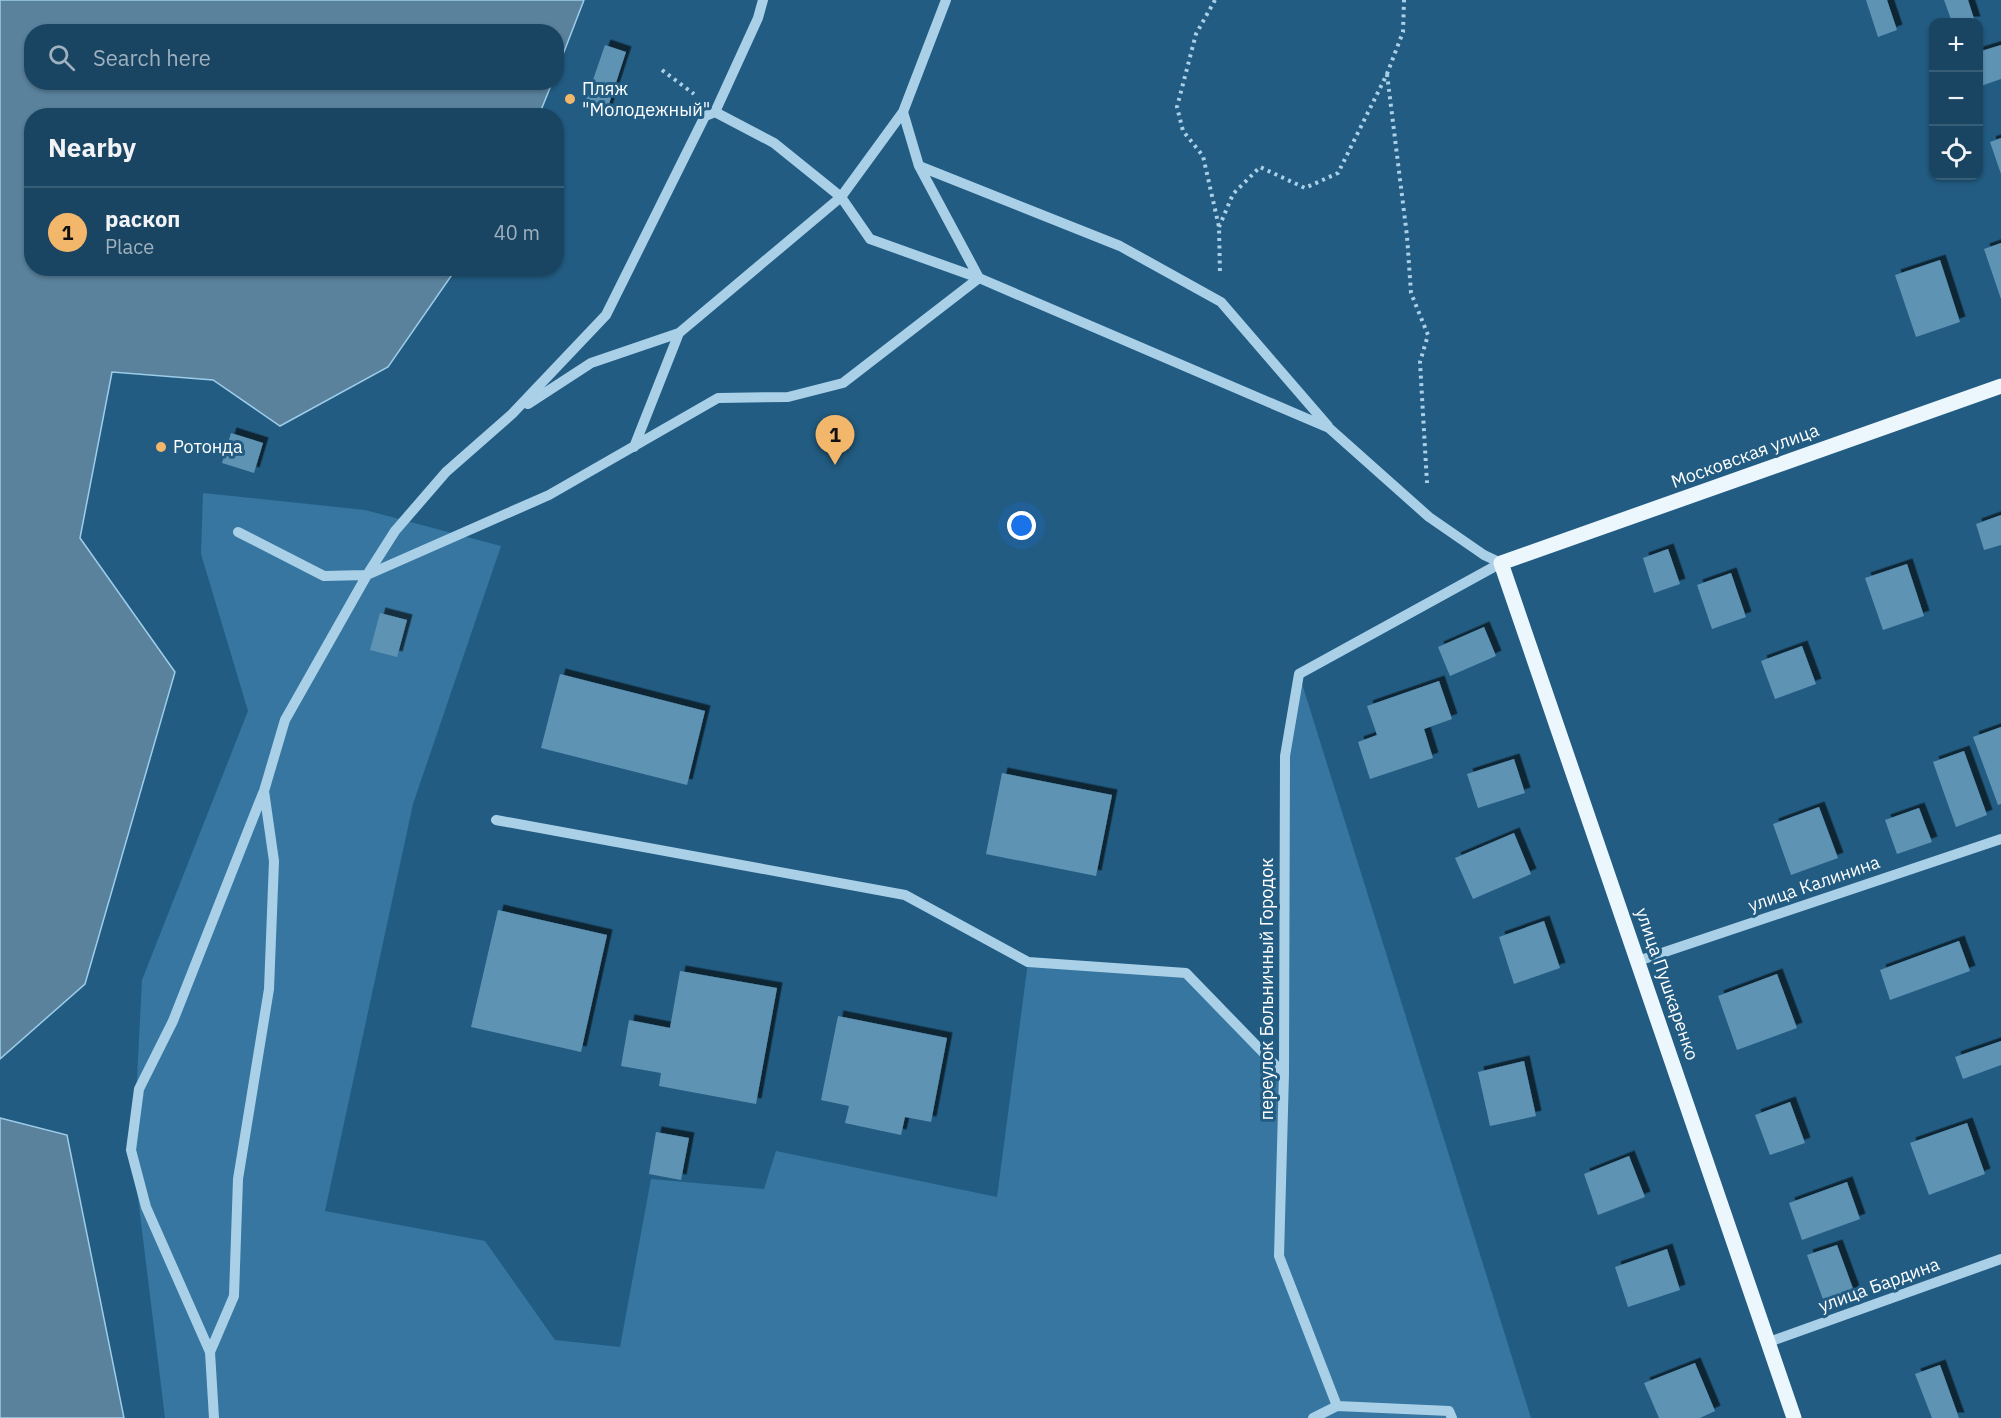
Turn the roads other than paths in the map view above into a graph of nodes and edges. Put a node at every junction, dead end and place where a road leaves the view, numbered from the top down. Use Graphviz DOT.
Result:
graph roads {
  1 [pos="763,0"];
  2 [pos="946,0"];
  3 [pos="716,112"];
  4 [pos="903,112"];
  5 [pos="919,166"];
  6 [pos="841,197"];
  7 [pos="979,278"];
  8 [pos="679,333"];
  9 [pos="2001,386"];
  10 [pos="512,414"];
  11 [pos="1329,428"];
  12 [pos="634,447"];
  13 [pos="238,532"];
  14 [pos="1501,563"];
  15 [pos="367,576"];
  16 [pos="264,791"];
  17 [pos="496,820"];
  18 [pos="2001,838"];
  19 [pos="1638,961"];
  20 [pos="1284,1074"];
  21 [pos="2001,1259"];
  22 [pos="1769,1342"];
  23 [pos="210,1352"];
  24 [pos="1337,1406"];
  25 [pos="214,1418"];
  26 [pos="1312,1418"];
  27 [pos="1452,1418"];
  28 [pos="1794,1418"];
  1 -- 3 [label="street"];
  2 -- 4 [label="street"];
  3 -- 6 [label="street"];
  3 -- 10 [label="street"];
  4 -- 5 [label="street"];
  4 -- 6 [label="street"];
  5 -- 7 [label="street"];
  5 -- 11 [label="street"];
  6 -- 7 [label="street"];
  6 -- 8 [label="street"];
  7 -- 11 [label="street"];
  7 -- 12 [label="street"];
  8 -- 10 [label="street"];
  8 -- 12 [label="street"];
  9 -- 14 [label="main road, Московская улица"];
  10 -- 15 [label="street"];
  11 -- 14 [label="street"];
  12 -- 15 [label="street"];
  13 -- 15 [label="street"];
  14 -- 19 [label="main road, улица Пушкаренко"];
  14 -- 20 [label="street, переулок Больничный Городок"];
  15 -- 16 [label="street"];
  16 -- 23 [label="street"];
  16 -- 23 [label="street"];
  17 -- 20 [label="street"];
  18 -- 19 [label="street, улица Калинина"];
  19 -- 22 [label="main road, улица Пушкаренко"];
  20 -- 24 [label="street, переулок Больничный Городок"];
  21 -- 22 [label="street, улица Бардина"];
  22 -- 28 [label="main road, улица Пушкаренко"];
  23 -- 25 [label="street"];
  24 -- 26 [label="street"];
  24 -- 27 [label="street"];
}
